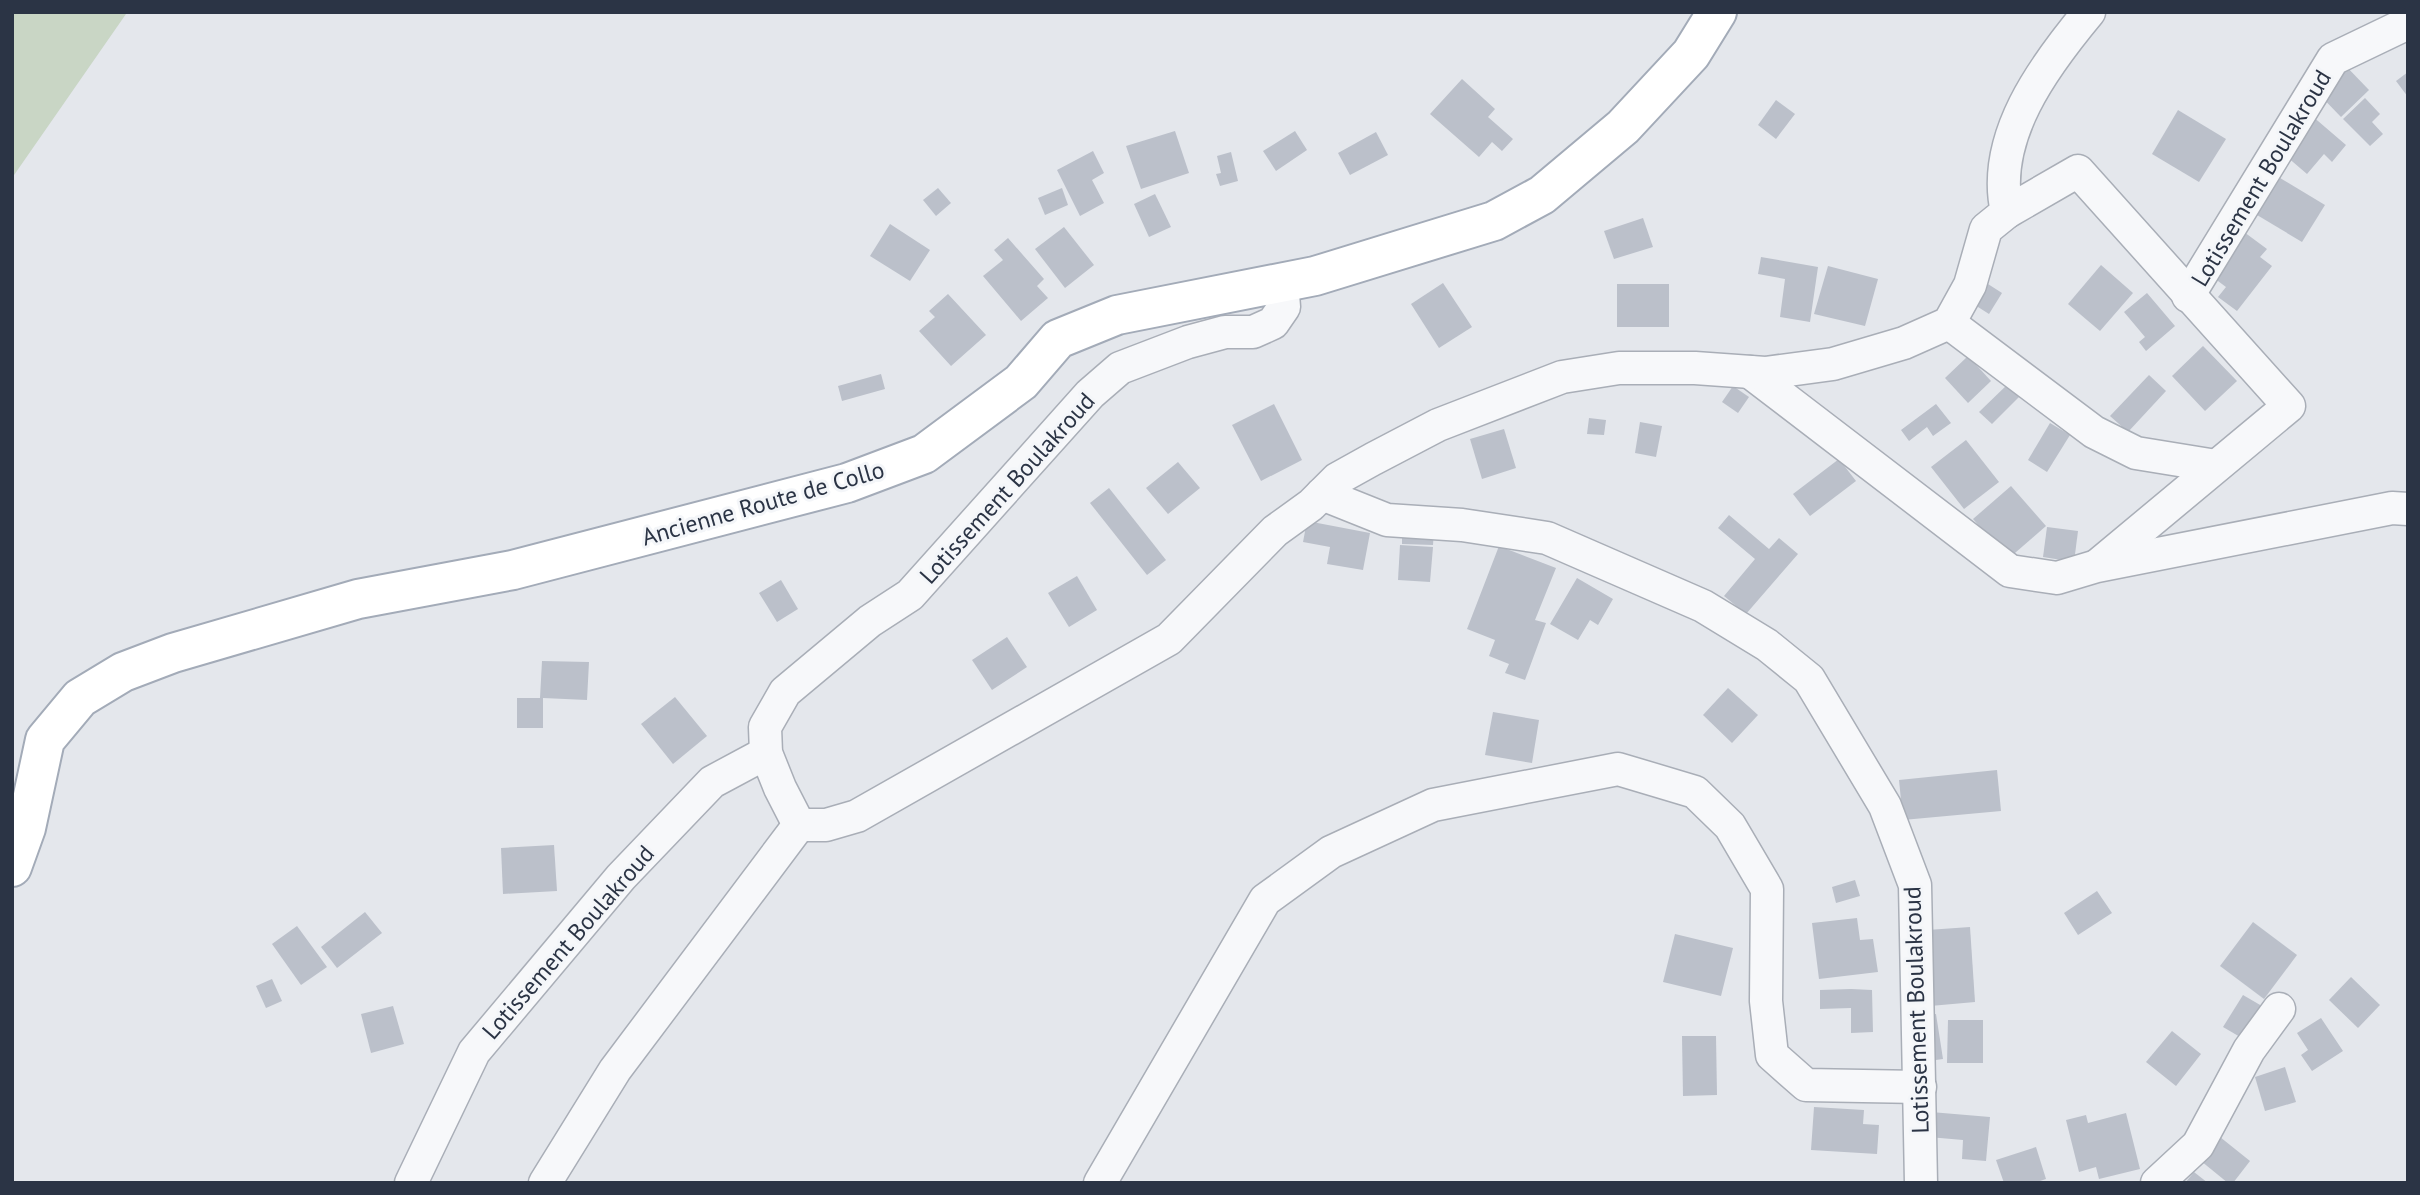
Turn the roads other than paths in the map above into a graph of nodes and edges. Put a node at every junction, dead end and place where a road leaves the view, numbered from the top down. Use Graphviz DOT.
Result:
graph roads {
  1 [pos="1717,12"];
  2 [pos="2089,12"];
  3 [pos="2408,23"];
  4 [pos="2007,212"];
  5 [pos="1282,282"];
  6 [pos="2189,296"];
  7 [pos="1949,323"];
  8 [pos="1750,372"];
  9 [pos="2216,466"];
  10 [pos="1322,494"];
  11 [pos="2408,509"];
  12 [pos="2096,566"];
  13 [pos="766,752"];
  14 [pos="799,824"];
  15 [pos="12,867"];
  16 [pos="2279,1009"];
  17 [pos="1920,1087"];
  18 [pos="420,1179"];
  19 [pos="545,1183"];
  20 [pos="1100,1183"];
  21 [pos="1921,1183"];
  22 [pos="2157,1183"];
  1 -- 5 [label="main road, Ancienne Route de Collo"];
  2 -- 4 [label="street"];
  3 -- 6 [label="street, Lotissement Boulakroud"];
  4 -- 6 [label="street, Lotissement Boulakroud"];
  4 -- 7 [label="street, Lotissement Boulakroud"];
  5 -- 13 [label="street, Lotissement Boulakroud"];
  5 -- 15 [label="main road, Ancienne Route de Collo"];
  6 -- 9 [label="street, Lotissement Boulakroud"];
  7 -- 8 [label="street"];
  7 -- 9 [label="street"];
  8 -- 10 [label="street"];
  8 -- 12 [label="street, Lotissement Boulakroud"];
  9 -- 12 [label="street, Lotissement Boulakroud"];
  10 -- 14 [label="street"];
  10 -- 17 [label="street, Lotissement Boulakroud"];
  11 -- 12 [label="street, Lotissement Boulakroud"];
  13 -- 14 [label="street, Lotissement Boulakroud"];
  13 -- 18 [label="street, Lotissement Boulakroud"];
  14 -- 19 [label="street"];
  16 -- 22 [label="street"];
  17 -- 20 [label="street"];
  17 -- 21 [label="street, Lotissement Boulakroud"];
}
